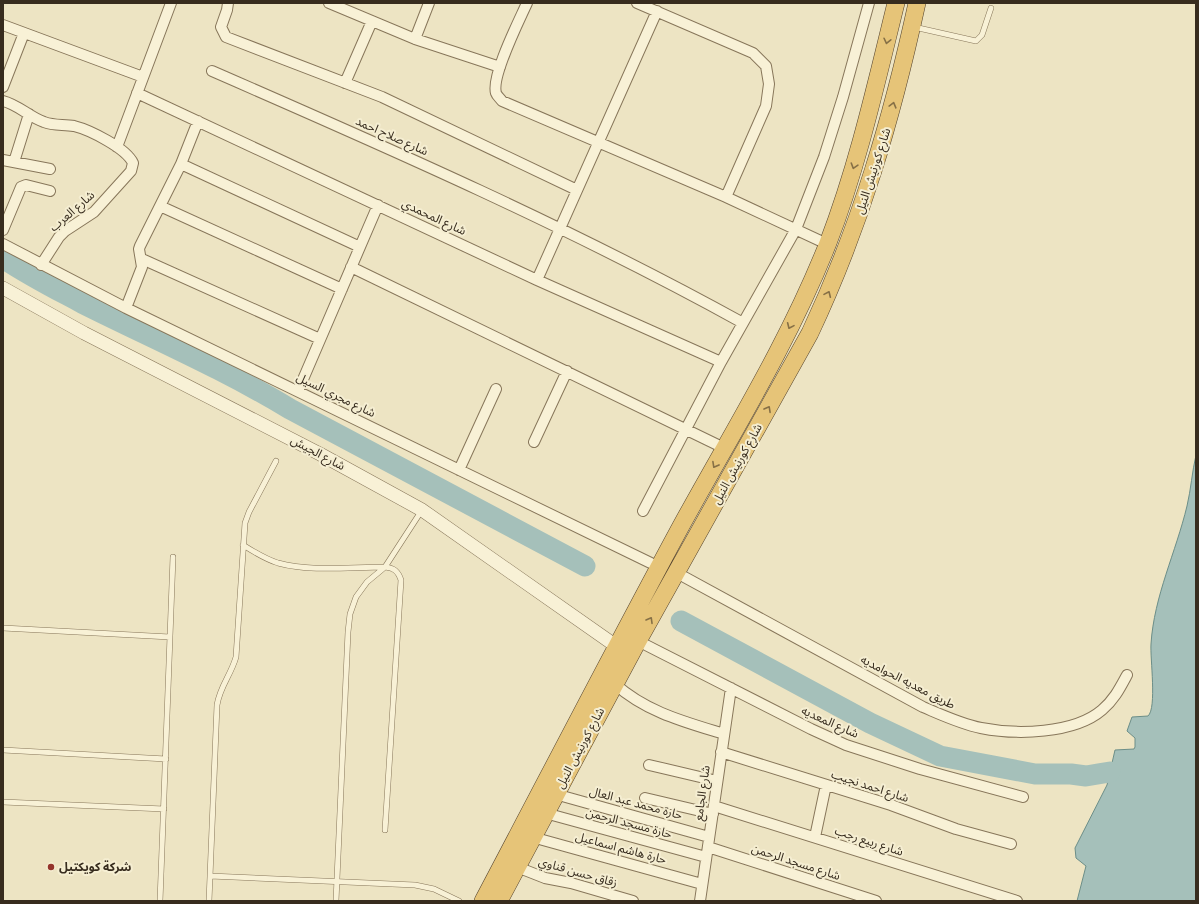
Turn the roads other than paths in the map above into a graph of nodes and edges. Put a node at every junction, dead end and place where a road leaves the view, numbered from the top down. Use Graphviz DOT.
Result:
graph roads {
  1 [pos="171,3"];
  2 [pos="228,3"];
  3 [pos="329,3"];
  4 [pos="429,3"];
  5 [pos="527,3"];
  6 [pos="637,3"];
  7 [pos="869,3"];
  8 [pos="896,3"];
  9 [pos="917,3"];
  10 [pos="991,8"];
  11 [pos="657,11"];
  12 [pos="372,21"];
  13 [pos="892,22"];
  14 [pos="3,24"];
  15 [pos="911,27"];
  16 [pos="24,33"];
  17 [pos="415,39"];
  18 [pos="500,67"];
  19 [pos="212,71"];
  20 [pos="143,77"];
  21 [pos="345,83"];
  22 [pos="3,87"];
  23 [pos="137,93"];
  24 [pos="3,101"];
  25 [pos="29,114"];
  26 [pos="198,121"];
  27 [pos="598,143"];
  28 [pos="117,147"];
  29 [pos="3,160"];
  30 [pos="14,162"];
  31 [pos="181,164"];
  32 [pos="50,169"];
  33 [pos="577,190"];
  34 [pos="50,191"];
  35 [pos="726,197"];
  36 [pos="378,205"];
  37 [pos="160,206"];
  38 [pos="560,228"];
  39 [pos="796,229"];
  40 [pos="3,230"];
  41 [pos="3,244"];
  42 [pos="827,244"];
  43 [pos="360,247"];
  44 [pos="142,259"];
  45 [pos="41,265"];
  46 [pos="351,267"];
  47 [pos="537,280"];
  48 [pos="3,288"];
  49 [pos="342,289"];
  50 [pos="126,308"];
  51 [pos="743,323"];
  52 [pos="320,338"];
  53 [pos="722,362"];
  54 [pos="567,371"];
  55 [pos="496,389"];
  56 [pos="298,391"];
  57 [pos="686,430"];
  58 [pos="534,442"];
  59 [pos="724,448"];
  60 [pos="276,461"];
  61 [pos="459,470"];
  62 [pos="422,510"];
  63 [pos="643,511"];
  64 [pos="242,544"];
  65 [pos="173,557"];
  66 [pos="385,567"];
  67 [pos="659,567"];
  68 [pos="677,573"];
  69 [pos="3,628"];
  70 [pos="170,637"];
  71 [pos="638,641"];
  72 [pos="616,646"];
  73 [pos="1127,675"];
  74 [pos="615,684"];
  75 [pos="731,688"];
  76 [pos="724,734"];
  77 [pos="3,750"];
  78 [pos="721,752"];
  79 [pos="166,759"];
  80 [pos="649,765"];
  81 [pos="717,781"];
  82 [pos="826,785"];
  83 [pos="555,794"];
  84 [pos="1023,797"];
  85 [pos="645,798"];
  86 [pos="3,802"];
  87 [pos="164,809"];
  88 [pos="713,810"];
  89 [pos="545,813"];
  90 [pos="385,830"];
  91 [pos="532,837"];
  92 [pos="815,838"];
  93 [pos="1011,844"];
  94 [pos="708,847"];
  95 [pos="517,867"];
  96 [pos="210,876"];
  97 [pos="337,882"];
  98 [pos="702,884"];
  99 [pos="703,900"];
  100 [pos="160,901"];
  101 [pos="209,901"];
  102 [pos="336,901"];
  103 [pos="459,901"];
  104 [pos="483,901"];
  105 [pos="499,901"];
  106 [pos="633,901"];
  107 [pos="876,901"];
  108 [pos="1016,901"];
  1 -- 20 [label="street"];
  2 -- 21 [label="street"];
  3 -- 12 [label="street"];
  4 -- 17 [label="street"];
  5 -- 18 [label="street"];
  6 -- 11 [label="street"];
  7 -- 39 [label="street"];
  8 -- 13 [label="highway, شارع كورنيش النيل"];
  9 -- 15 [label="highway, شارع كورنيش النيل"];
  10 -- 15 [label="lane"];
  11 -- 27 [label="street"];
  11 -- 35 [label="street"];
  12 -- 17 [label="street"];
  12 -- 21 [label="street"];
  13 -- 15 [label="highway"];
  13 -- 42 [label="highway, شارع كورنيش النيل, one-way"];
  14 -- 16 [label="street"];
  68 -- 15 [label="highway, شارع كورنيش النيل, one-way"];
  16 -- 20 [label="street"];
  16 -- 22 [label="street"];
  17 -- 18 [label="street"];
  18 -- 27 [label="street"];
  19 -- 38 [label="street, شارع صلاح احمد"];
  20 -- 23 [label="street"];
  21 -- 33 [label="street"];
  23 -- 26 [label="street, شارع المحمدي"];
  23 -- 28 [label="street"];
  24 -- 25 [label="street"];
  25 -- 28 [label="street"];
  25 -- 30 [label="street"];
  26 -- 31 [label="street"];
  26 -- 36 [label="street, شارع المحمدي"];
  27 -- 33 [label="street"];
  27 -- 35 [label="street"];
  28 -- 45 [label="street, شارع العرب"];
  29 -- 30 [label="street"];
  30 -- 32 [label="street"];
  31 -- 37 [label="street"];
  31 -- 43 [label="street"];
  33 -- 38 [label="street"];
  34 -- 40 [label="street"];
  35 -- 39 [label="street"];
  36 -- 43 [label="street"];
  36 -- 47 [label="street, شارع المحمدي"];
  37 -- 44 [label="street"];
  37 -- 49 [label="street"];
  38 -- 47 [label="street"];
  38 -- 51 [label="street, شارع صلاح احمد"];
  39 -- 42 [label="street"];
  39 -- 51 [label="street"];
  41 -- 45 [label="street, شارع مجري السيل"];
  42 -- 59 [label="highway, شارع كورنيش النيل, one-way"];
  43 -- 46 [label="street"];
  44 -- 50 [label="street"];
  44 -- 52 [label="street"];
  45 -- 50 [label="street, شارع مجري السيل"];
  46 -- 49 [label="street"];
  46 -- 54 [label="street"];
  47 -- 53 [label="street, شارع المحمدي"];
  48 -- 62 [label="street, شارع الجيش"];
  49 -- 52 [label="street"];
  50 -- 56 [label="street, شارع مجري السيل"];
  51 -- 53 [label="street"];
  52 -- 56 [label="street"];
  53 -- 57 [label="street"];
  54 -- 57 [label="street"];
  54 -- 58 [label="street"];
  55 -- 61 [label="street"];
  56 -- 61 [label="street, شارع مجري السيل"];
  57 -- 59 [label="street"];
  57 -- 63 [label="street"];
  59 -- 67 [label="highway, شارع كورنيش النيل, one-way"];
  60 -- 64 [label="lane"];
  61 -- 67 [label="street, شارع مجري السيل"];
  62 -- 66 [label="lane"];
  62 -- 72 [label="street, شارع الجيش"];
  64 -- 66 [label="lane"];
  64 -- 96 [label="lane"];
  65 -- 70 [label="lane"];
  66 -- 90 [label="lane"];
  66 -- 97 [label="lane"];
  67 -- 72 [label="highway, شارع كورنيش النيل"];
  71 -- 68 [label="highway, شارع كورنيش النيل, one-way"];
  68 -- 73 [label="street, طريق معديه الحوامديه"];
  69 -- 70 [label="lane"];
  70 -- 79 [label="lane"];
  71 -- 74 [label="highway, شارع كورنيش النيل"];
  71 -- 75 [label="street, شارع المعديه"];
  72 -- 104 [label="highway, شارع كورنيش النيل"];
  74 -- 76 [label="street"];
  74 -- 83 [label="highway, شارع كورنيش النيل"];
  75 -- 76 [label="street, شارع الجامع"];
  75 -- 84 [label="street, شارع المعديه"];
  76 -- 78 [label="street, شارع الجامع"];
  77 -- 79 [label="lane"];
  78 -- 81 [label="street, شارع الجامع"];
  78 -- 82 [label="street, شارع احمد نجيب"];
  79 -- 87 [label="lane"];
  80 -- 81 [label="street"];
  81 -- 88 [label="street, شارع الجامع"];
  82 -- 92 [label="street"];
  82 -- 93 [label="street, شارع احمد نجيب"];
  83 -- 89 [label="highway, شارع كورنيش النيل"];
  83 -- 94 [label="street, حارة محمد عبد العال"];
  85 -- 88 [label="street, شارع ربيع رجب"];
  86 -- 87 [label="lane"];
  87 -- 100 [label="lane"];
  88 -- 92 [label="street, شارع ربيع رجب"];
  88 -- 94 [label="street, شارع الجامع"];
  89 -- 91 [label="highway, شارع كورنيش النيل"];
  89 -- 94 [label="street, حارة مسجد الرحمن"];
  91 -- 95 [label="highway, شارع كورنيش النيل"];
  91 -- 98 [label="street, حارة هاشم اسماعيل"];
  92 -- 108 [label="street, شارع ربيع رجب"];
  94 -- 98 [label="street, شارع الجامع"];
  94 -- 107 [label="street, شارع مسجد الرحمن"];
  95 -- 105 [label="highway, شارع كورنيش النيل"];
  95 -- 106 [label="street, زقاق حسن قناوي"];
  96 -- 97 [label="lane"];
  96 -- 101 [label="lane"];
  97 -- 102 [label="lane"];
  97 -- 103 [label="lane"];
  98 -- 99 [label="street, شارع الجامع"];
}
